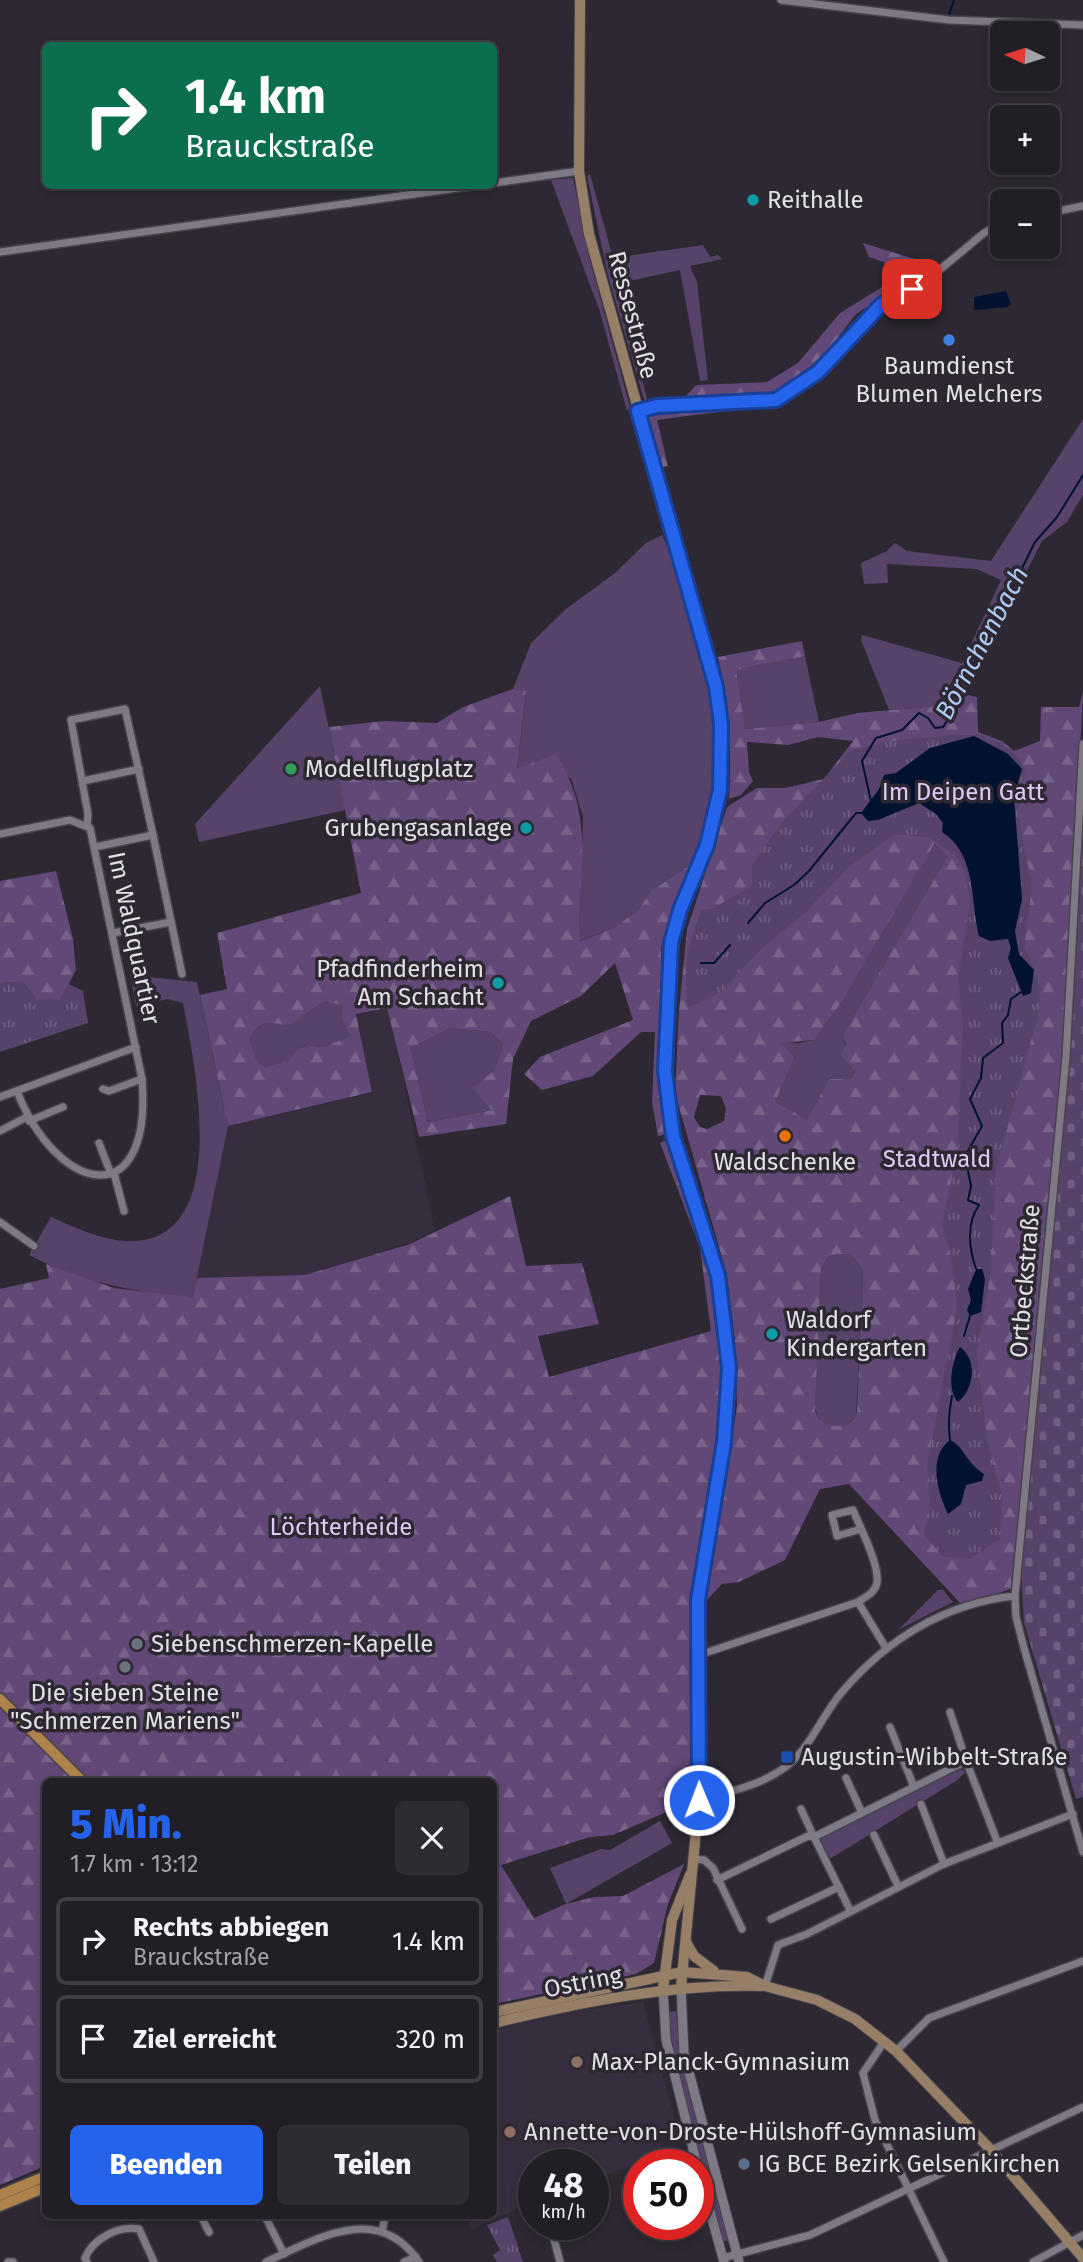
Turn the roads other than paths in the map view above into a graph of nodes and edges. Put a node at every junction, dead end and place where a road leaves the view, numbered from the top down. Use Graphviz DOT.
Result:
graph roads {
  1 [pos="580,0"];
  2 [pos="780,0"];
  3 [pos="1083,25"];
  4 [pos="579,171"];
  5 [pos="497,183"];
  6 [pos="451,189"];
  7 [pos="1083,206"];
  8 [pos="1060,211"];
  9 [pos="990,230"];
  10 [pos="0,252"];
  11 [pos="638,411"];
  12 [pos="1083,744"];
  13 [pos="139,769"];
  14 [pos="82,781"];
  15 [pos="87,825"];
  16 [pos="0,834"];
  17 [pos="153,835"];
  18 [pos="95,847"];
  19 [pos="171,922"];
  20 [pos="113,933"];
  21 [pos="182,974"];
  22 [pos="136,1047"];
  23 [pos="142,1079"];
  24 [pos="103,1089"];
  25 [pos="17,1091"];
  26 [pos="0,1097"];
  27 [pos="63,1107"];
  28 [pos="28,1119"];
  29 [pos="0,1131"];
  30 [pos="99,1143"];
  31 [pos="113,1174"];
  32 [pos="124,1211"];
  33 [pos="0,1222"];
  34 [pos="34,1246"];
  35 [pos="861,1529"];
  36 [pos="1015,1596"];
  37 [pos="858,1602"];
  38 [pos="886,1648"];
  39 [pos="699,1655"];
  40 [pos="0,1699"];
  41 [pos="950,1712"];
  42 [pos="890,1727"];
  43 [pos="967,1763"];
  44 [pos="79,1778"];
  45 [pos="846,1778"];
  46 [pos="914,1787"];
  47 [pos="699,1800"];
  48 [pos="921,1804"];
  49 [pos="801,1809"];
  50 [pos="862,1812"];
  51 [pos="1073,1814"];
  52 [pos="874,1835"];
  53 [pos="814,1837"];
  54 [pos="997,1842"];
  55 [pos="1083,1850"];
  56 [pos="944,1864"];
  57 [pos="693,1865"];
  58 [pos="717,1880"];
  59 [pos="898,1886"];
  60 [pos="839,1887"];
  61 [pos="850,1910"];
  62 [pos="771,1919"];
  63 [pos="742,1929"];
  64 [pos="686,1942"];
  65 [pos="1083,1961"];
  66 [pos="682,1972"];
  67 [pos="718,1973"];
  68 [pos="664,1974"];
  69 [pos="765,1986"];
  70 [pos="681,1987"];
  71 [pos="663,1989"];
  72 [pos="497,2011"];
  73 [pos="497,2022"];
  74 [pos="884,2042"];
  75 [pos="896,2051"];
  76 [pos="1083,2107"];
  77 [pos="694,2149"];
  78 [pos="991,2150"];
  79 [pos="42,2178"];
  80 [pos="906,2189"];
  81 [pos="42,2190"];
  82 [pos="0,2195"];
  83 [pos="0,2206"];
  84 [pos="202,2219"];
  85 [pos="267,2219"];
  86 [pos="384,2219"];
  87 [pos="714,2226"];
  88 [pos="209,2232"];
  89 [pos="382,2232"];
  90 [pos="1083,2235"];
  91 [pos="555,2240"];
  92 [pos="1069,2243"];
  93 [pos="284,2253"];
  94 [pos="738,2258"];
  95 [pos="1083,2259"];
  96 [pos="417,2260"];
  97 [pos="723,2260"];
  98 [pos="87,2262"];
  99 [pos="154,2262"];
  100 [pos="266,2262"];
  101 [pos="404,2262"];
  102 [pos="560,2262"];
  103 [pos="944,2262"];
  104 [pos="1033,2262"];
  1 -- 4 [label="main road, Ressestraße"];
  2 -- 3 [label="street"];
  4 -- 5 [label="street"];
  4 -- 11 [label="main road, Ressestraße"];
  6 -- 10 [label="street"];
  7 -- 8 [label="street"];
  9 -- 11 [label="street"];
  11 -- 39 [label="main road, Ressestraße"];
  12 -- 36 [label="street, Ortbeckstraße"];
  13 -- 14 [label="street"];
  13 -- 14 [label="street"];
  13 -- 17 [label="street"];
  14 -- 15 [label="street"];
  15 -- 16 [label="street, Im Waldquartier"];
  15 -- 18 [label="street, Im Waldquartier"];
  17 -- 18 [label="street"];
  17 -- 19 [label="street"];
  18 -- 20 [label="street, Im Waldquartier"];
  19 -- 20 [label="street"];
  19 -- 21 [label="street"];
  20 -- 22 [label="street, Im Waldquartier"];
  22 -- 23 [label="street"];
  22 -- 25 [label="street, Im Waldquartier"];
  23 -- 24 [label="street"];
  23 -- 31 [label="street"];
  25 -- 26 [label="street, Im Waldquartier"];
  25 -- 28 [label="street"];
  27 -- 28 [label="street"];
  28 -- 29 [label="street"];
  28 -- 31 [label="street"];
  30 -- 31 [label="street"];
  31 -- 32 [label="street"];
  33 -- 34 [label="street"];
  35 -- 37 [label="street"];
  36 -- 38 [label="street"];
  36 -- 51 [label="street, Ortbeckstraße"];
  37 -- 38 [label="street"];
  37 -- 39 [label="street"];
  38 -- 47 [label="street"];
  39 -- 47 [label="main road, Ressestraße"];
  40 -- 44 [label="main road"];
  41 -- 43 [label="street"];
  42 -- 46 [label="street"];
  43 -- 46 [label="street"];
  43 -- 54 [label="street"];
  45 -- 50 [label="street"];
  46 -- 50 [label="street"];
  47 -- 57 [label="main road, Ressestraße"];
  48 -- 56 [label="street"];
  49 -- 53 [label="street"];
  50 -- 53 [label="street"];
  51 -- 54 [label="street"];
  51 -- 55 [label="street, Ortbeckstraße"];
  52 -- 59 [label="street"];
  53 -- 58 [label="street"];
  53 -- 60 [label="street"];
  54 -- 56 [label="street"];
  56 -- 59 [label="street"];
  57 -- 58 [label="street"];
  57 -- 64 [label="main road, Ressestraße"];
  57 -- 68 [label="main road, Ressestraße"];
  58 -- 63 [label="street"];
  59 -- 61 [label="street"];
  60 -- 61 [label="street"];
  60 -- 62 [label="street"];
  61 -- 69 [label="street"];
  64 -- 66 [label="main road, Ressestraße"];
  64 -- 67 [label="main road"];
  65 -- 75 [label="street"];
  66 -- 67 [label="main road, Ostring"];
  66 -- 68 [label="main road, Ostring"];
  66 -- 70 [label="main road, Ressestraße"];
  67 -- 69 [label="main road, Ostring"];
  68 -- 71 [label="main road, Ressestraße"];
  68 -- 72 [label="main road, Ostring"];
  69 -- 70 [label="main road, Ostring"];
  69 -- 74 [label="main road"];
  70 -- 71 [label="main road, Ostring"];
  70 -- 94 [label="street"];
  71 -- 73 [label="main road, Ostring"];
  71 -- 77 [label="street"];
  74 -- 75 [label="main road"];
  74 -- 80 [label="street"];
  75 -- 78 [label="main road"];
  76 -- 78 [label="street"];
  78 -- 80 [label="street"];
  78 -- 92 [label="main road"];
  79 -- 82 [label="main road"];
  80 -- 94 [label="street"];
  80 -- 103 [label="street"];
  81 -- 83 [label="main road"];
  84 -- 88 [label="street"];
  85 -- 93 [label="street"];
  86 -- 89 [label="street"];
  87 -- 97 [label="street"];
  89 -- 93 [label="street"];
  89 -- 96 [label="street"];
  90 -- 92 [label="street"];
  91 -- 102 [label="street"];
  92 -- 95 [label="main road"];
  92 -- 104 [label="street"];
  93 -- 100 [label="street"];
  94 -- 97 [label="street"];
  96 -- 101 [label="street"];
  98 -- 99 [label="street"];
}
